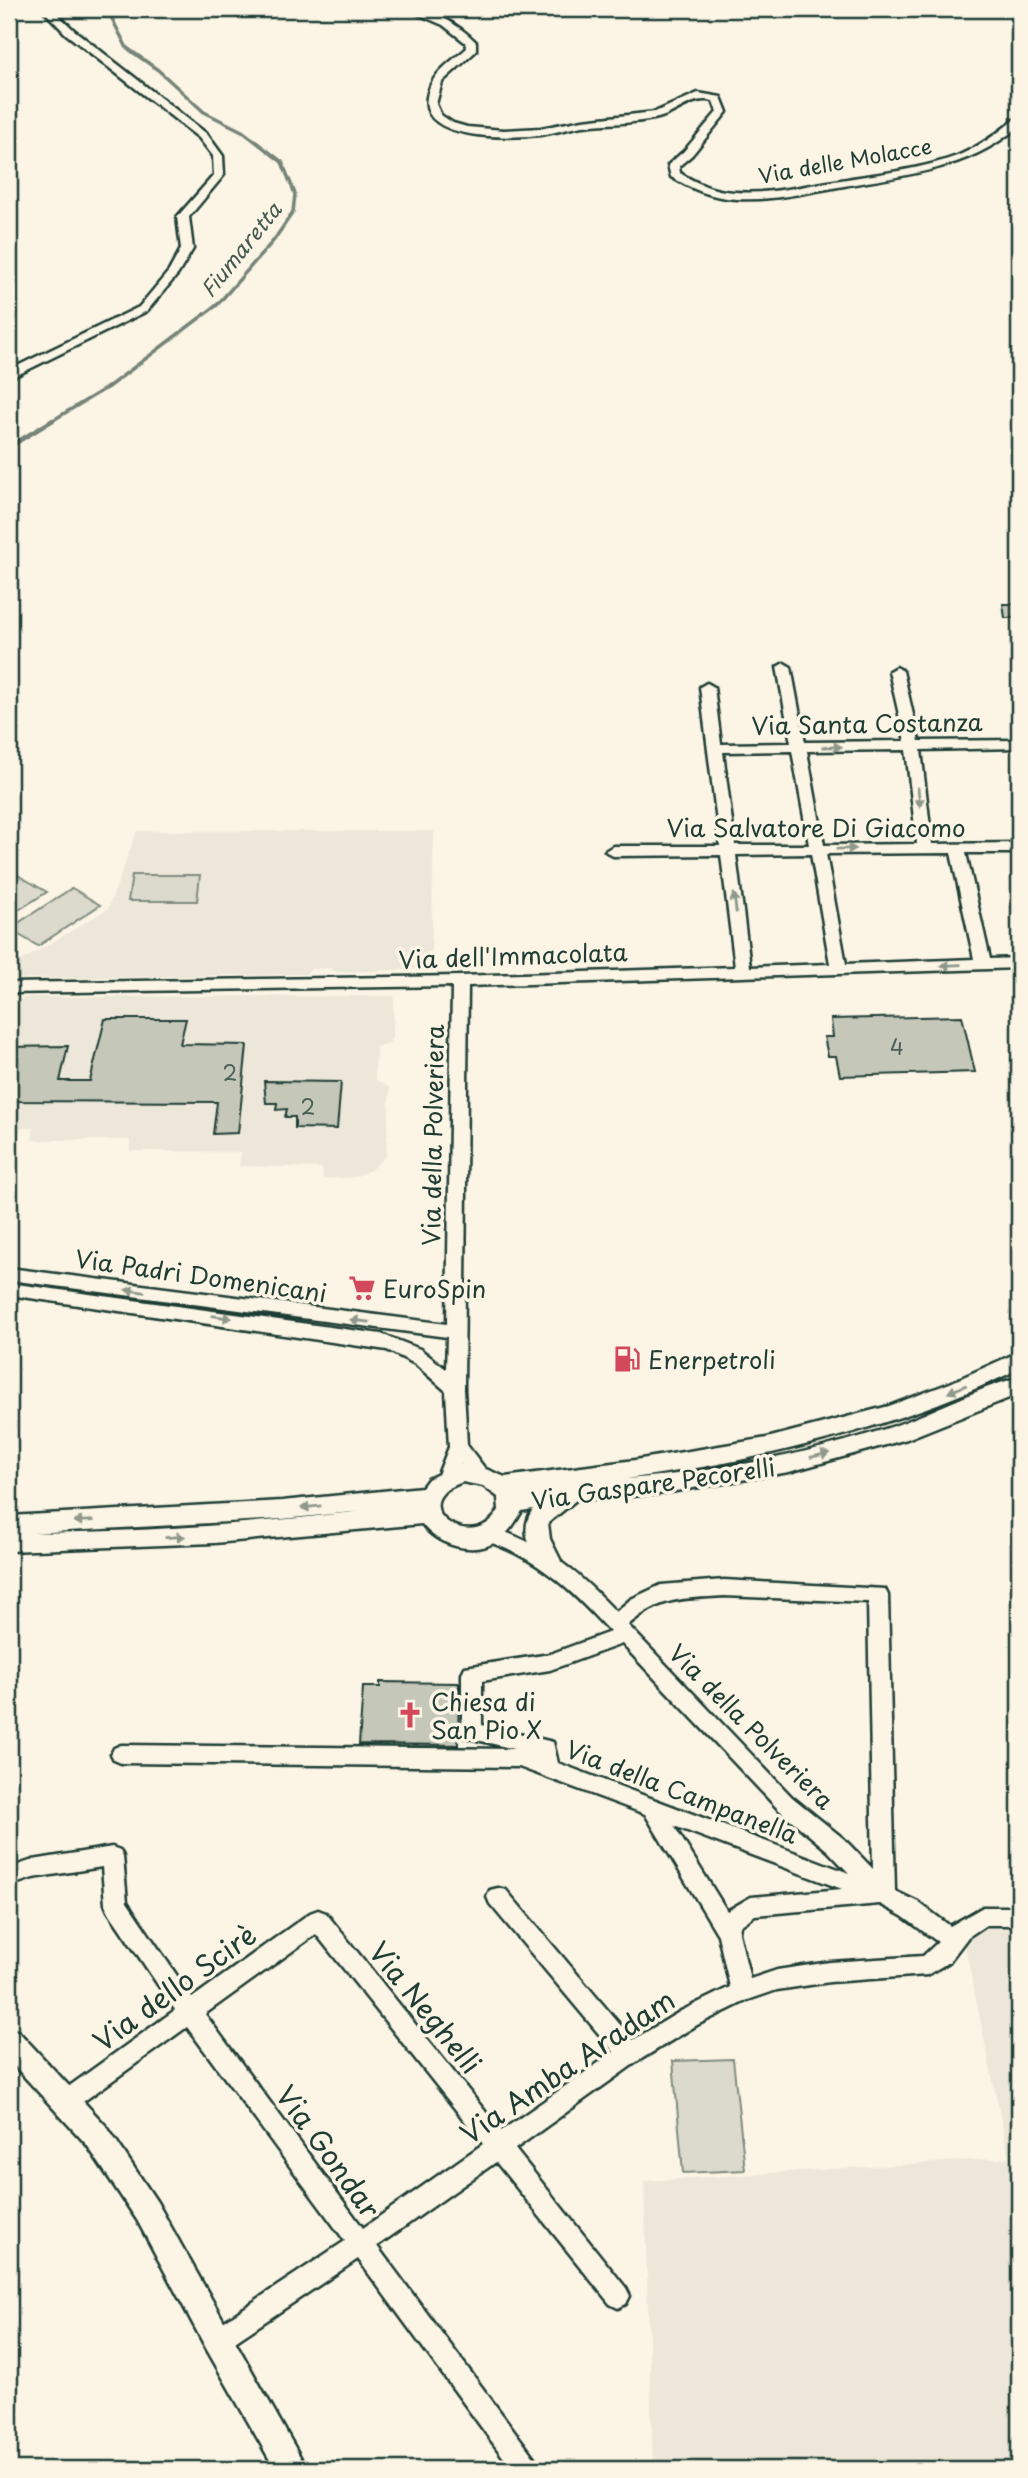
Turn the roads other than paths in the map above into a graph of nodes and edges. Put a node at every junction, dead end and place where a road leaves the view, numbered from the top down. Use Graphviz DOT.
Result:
graph roads {
  1 [pos="47,9"];
  2 [pos="411,9"];
  3 [pos="1019,121"];
  4 [pos="9,375"];
  5 [pos="784,667"];
  6 [pos="896,671"];
  7 [pos="707,687"];
  8 [pos="1019,744"];
  9 [pos="913,746"];
  10 [pos="798,747"];
  11 [pos="715,748"];
  12 [pos="1019,848"];
  13 [pos="925,849"];
  14 [pos="958,849"];
  15 [pos="729,850"];
  16 [pos="818,850"];
  17 [pos="613,851"];
  18 [pos="1019,963"];
  19 [pos="983,964"];
  20 [pos="839,968"];
  21 [pos="743,971"];
  22 [pos="460,981"];
  23 [pos="9,988"];
  24 [pos="9,1274"];
  25 [pos="9,1289"];
  26 [pos="428,1330"];
  27 [pos="455,1340"];
  28 [pos="419,1356"];
  29 [pos="1019,1360"];
  30 [pos="1019,1385"];
  31 [pos="455,1389"];
  32 [pos="458,1447"];
  33 [pos="480,1474"];
  34 [pos="446,1477"];
  35 [pos="579,1491"];
  36 [pos="427,1505"];
  37 [pos="502,1511"];
  38 [pos="9,1525"];
  39 [pos="9,1542"];
  40 [pos="549,1560"];
  41 [pos="620,1629"];
  42 [pos="121,1754"];
  43 [pos="548,1768"];
  44 [pos="651,1806"];
  45 [pos="9,1877"];
  46 [pos="884,1896"];
  47 [pos="498,1898"];
  48 [pos="1019,1916"];
  49 [pos="318,1920"];
  50 [pos="728,1933"];
  51 [pos="953,1940"];
  52 [pos="742,1992"];
  53 [pos="190,2012"];
  54 [pos="9,2041"];
  55 [pos="630,2054"];
  56 [pos="65,2102"];
  57 [pos="499,2146"];
  58 [pos="360,2244"];
  59 [pos="618,2296"];
  60 [pos="216,2340"];
  61 [pos="292,2469"];
  62 [pos="527,2469"];
  1 -- 4 [label="street"];
  2 -- 3 [label="street, Via delle Molacce"];
  5 -- 10 [label="street"];
  6 -- 9 [label="street"];
  7 -- 11 [label="street"];
  8 -- 9 [label="street, Via Santa Costanza"];
  10 -- 9 [label="street, Via Santa Costanza, one-way"];
  9 -- 13 [label="street, one-way"];
  10 -- 11 [label="street, Via Santa Costanza"];
  10 -- 16 [label="street"];
  11 -- 15 [label="street"];
  12 -- 14 [label="street, Via Salvatore Di Giacomo"];
  13 -- 14 [label="street, Via Salvatore Di Giacomo"];
  16 -- 13 [label="street, Via Salvatore Di Giacomo, one-way"];
  14 -- 19 [label="street"];
  15 -- 16 [label="street, Via Salvatore Di Giacomo"];
  15 -- 17 [label="street, Via Salvatore Di Giacomo"];
  21 -- 15 [label="street, one-way"];
  16 -- 20 [label="street"];
  18 -- 19 [label="street, Via dell'Immacolata"];
  19 -- 20 [label="street, Via dell'Immacolata, one-way"];
  20 -- 21 [label="street, Via dell'Immacolata"];
  21 -- 22 [label="street, Via dell'Immacolata"];
  22 -- 23 [label="street, Via dell'Immacolata"];
  22 -- 27 [label="street, Via della Polveriera"];
  26 -- 24 [label="street, Via Padri Domenicani, one-way"];
  25 -- 28 [label="street, Via Padri Domenicani, one-way"];
  26 -- 27 [label="street, Via Padri Domenicani"];
  26 -- 28 [label="street"];
  27 -- 28 [label="street"];
  27 -- 31 [label="street, Via della Polveriera"];
  28 -- 31 [label="street, Via Padri Domenicani"];
  29 -- 37 [label="street, Via Gaspare Pecorelli, one-way"];
  35 -- 30 [label="street, Via Gaspare Pecorelli, one-way"];
  31 -- 32 [label="street, Via della Polveriera"];
  32 -- 33 [label="street"];
  32 -- 34 [label="street, Via della Polveriera"];
  33 -- 34 [label="street"];
  33 -- 37 [label="street, Via Gaspare Pecorelli"];
  34 -- 36 [label="street"];
  35 -- 37 [label="street, Via Gaspare Pecorelli"];
  35 -- 40 [label="street"];
  36 -- 37 [label="street, Via Gaspare Pecorelli"];
  36 -- 38 [label="street, one-way"];
  39 -- 36 [label="street, one-way"];
  37 -- 40 [label="street, Via della Polveriera"];
  40 -- 41 [label="street, Via della Polveriera"];
  41 -- 43 [label="street"];
  41 -- 46 [label="street, Via della Polveriera"];
  41 -- 46 [label="street"];
  42 -- 43 [label="street, Via della Campanella"];
  43 -- 44 [label="street, Via della Campanella"];
  44 -- 46 [label="street, Via della Campanella"];
  44 -- 50 [label="street"];
  45 -- 53 [label="street, Via Gondar"];
  46 -- 50 [label="street"];
  46 -- 51 [label="street, Via della Polveriera"];
  47 -- 55 [label="street"];
  48 -- 51 [label="street, Via Amba Aradam"];
  49 -- 53 [label="street, Via dello Scirè"];
  49 -- 57 [label="street, Via Neghelli"];
  50 -- 52 [label="street"];
  51 -- 52 [label="street, Via Amba Aradam"];
  52 -- 55 [label="street, Via Amba Aradam"];
  53 -- 56 [label="street, Via dello Scirè"];
  53 -- 58 [label="street, Via Gondar"];
  54 -- 56 [label="street"];
  55 -- 57 [label="street, Via Amba Aradam"];
  56 -- 60 [label="street"];
  57 -- 58 [label="street, Via Amba Aradam"];
  57 -- 59 [label="street, Via Neghelli"];
  58 -- 60 [label="street, Via Amba Aradam"];
  58 -- 62 [label="street, Via Gondar"];
  60 -- 61 [label="street"];
}
